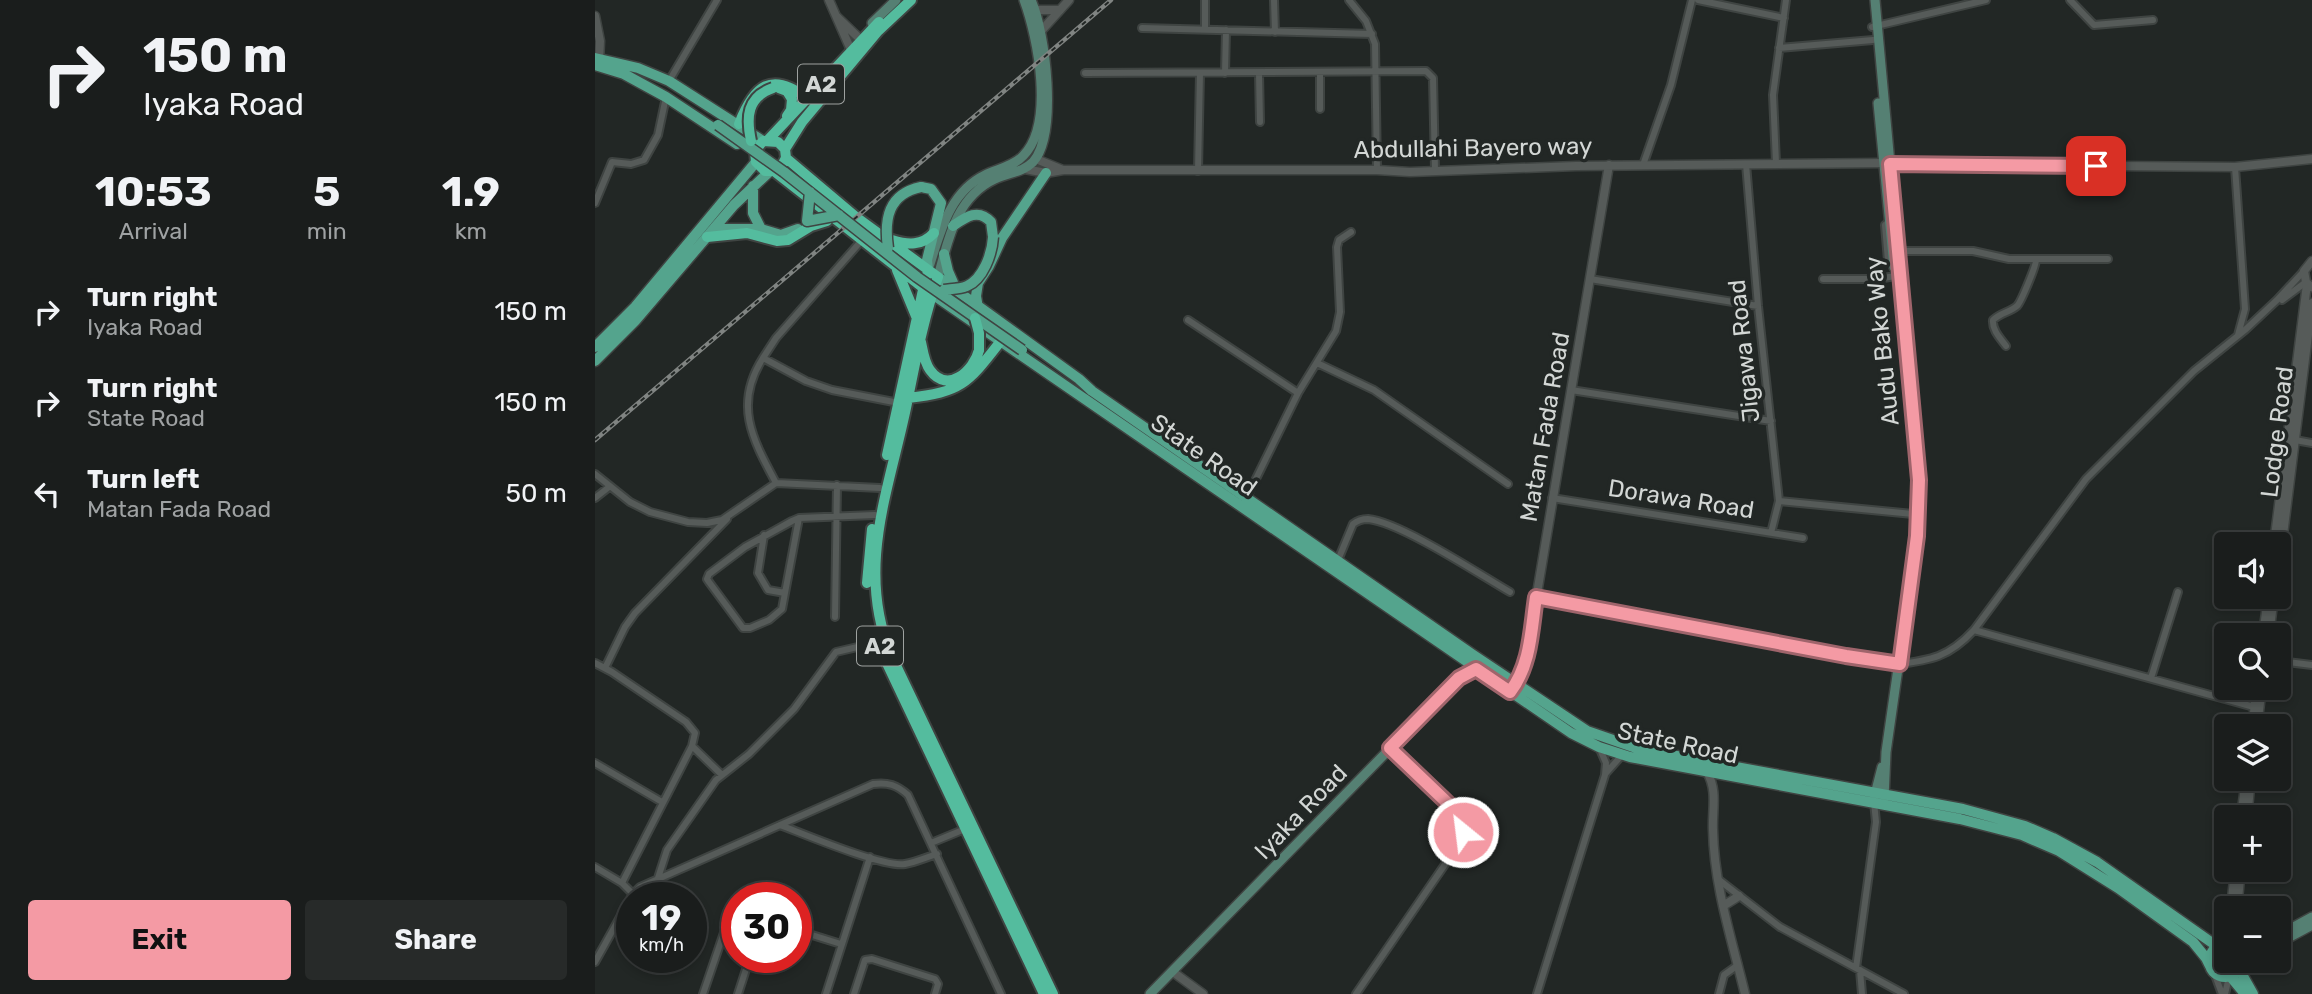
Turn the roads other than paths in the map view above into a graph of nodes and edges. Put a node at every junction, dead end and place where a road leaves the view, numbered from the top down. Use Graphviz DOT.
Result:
graph roads {
  1 [pos="717,0"];
  2 [pos="829,0"];
  3 [pos="896,0"];
  4 [pos="903,0"];
  5 [pos="911,0"];
  6 [pos="917,0"];
  7 [pos="1024,0"];
  8 [pos="1031,0"];
  9 [pos="1069,0"];
  10 [pos="1205,0"];
  11 [pos="1274,0"];
  12 [pos="1349,0"];
  13 [pos="1692,0"];
  14 [pos="1698,0"];
  15 [pos="1786,0"];
  16 [pos="1872,0"];
  17 [pos="1986,0"];
  18 [pos="2070,0"];
  19 [pos="1035,10"];
  20 [pos="1060,10"];
  21 [pos="835,15"];
  22 [pos="1784,18"];
  23 [pos="2153,20"];
  24 [pos="595,21"];
  25 [pos="1875,26"];
  26 [pos="1142,28"];
  27 [pos="1205,29"];
  28 [pos="1226,30"];
  29 [pos="1041,31"];
  30 [pos="1275,32"];
  31 [pos="871,34"];
  32 [pos="1372,34"];
  33 [pos="1873,40"];
  34 [pos="1779,48"];
  35 [pos="851,50"];
  36 [pos="597,61"];
  37 [pos="1043,69"];
  38 [pos="624,70"];
  39 [pos="1320,72"];
  40 [pos="1377,72"];
  41 [pos="1085,73"];
  42 [pos="1200,73"];
  43 [pos="1225,73"];
  44 [pos="1259,73"];
  45 [pos="669,81"];
  46 [pos="666,97"];
  47 [pos="808,99"];
  48 [pos="1320,109"];
  49 [pos="720,122"];
  50 [pos="1260,122"];
  51 [pos="739,124"];
  52 [pos="769,138"];
  53 [pos="751,141"];
  54 [pos="786,154"];
  55 [pos="1036,159"];
  56 [pos="2312,159"];
  57 [pos="755,160"];
  58 [pos="1776,163"];
  59 [pos="1746,164"];
  60 [pos="1887,164"];
  61 [pos="1609,165"];
  62 [pos="1643,165"];
  63 [pos="2235,167"];
  64 [pos="1025,169"];
  65 [pos="1063,170"];
  66 [pos="1377,170"];
  67 [pos="1435,170"];
  68 [pos="771,171"];
  69 [pos="1198,171"];
  70 [pos="1046,173"];
  71 [pos="753,186"];
  72 [pos="810,192"];
  73 [pos="595,203"];
  74 [pos="839,218"];
  75 [pos="807,221"];
  76 [pos="953,226"];
  77 [pos="761,229"];
  78 [pos="1351,232"];
  79 [pos="711,233"];
  80 [pos="934,233"];
  81 [pos="862,240"];
  82 [pos="886,243"];
  83 [pos="1898,251"];
  84 [pos="944,254"];
  85 [pos="2036,259"];
  86 [pos="2108,259"];
  87 [pos="2312,261"];
  88 [pos="896,267"];
  89 [pos="2304,271"];
  90 [pos="933,273"];
  91 [pos="1895,276"];
  92 [pos="1590,279"];
  93 [pos="1823,279"];
  94 [pos="2308,284"];
  95 [pos="944,290"];
  96 [pos="927,291"];
  97 [pos="962,296"];
  98 [pos="2312,303"];
  99 [pos="1758,306"];
  100 [pos="977,313"];
  101 [pos="916,318"];
  102 [pos="1188,320"];
  103 [pos="2245,330"];
  104 [pos="2237,337"];
  105 [pos="921,338"];
  106 [pos="1000,342"];
  107 [pos="2006,346"];
  108 [pos="595,347"];
  109 [pos="1023,349"];
  110 [pos="763,358"];
  111 [pos="595,361"];
  112 [pos="1317,363"];
  113 [pos="1571,390"];
  114 [pos="1298,393"];
  115 [pos="1089,394"];
  116 [pos="903,400"];
  117 [pos="1771,421"];
  118 [pos="2295,440"];
  119 [pos="2312,443"];
  120 [pos="595,474"];
  121 [pos="776,483"];
  122 [pos="1508,484"];
  123 [pos="837,485"];
  124 [pos="609,487"];
  125 [pos="880,488"];
  126 [pos="1247,497"];
  127 [pos="595,498"];
  128 [pos="1552,498"];
  129 [pos="1779,501"];
  130 [pos="732,514"];
  131 [pos="1913,514"];
  132 [pos="874,515"];
  133 [pos="836,517"];
  134 [pos="799,518"];
  135 [pos="2276,532"];
  136 [pos="2283,532"];
  137 [pos="1771,533"];
  138 [pos="764,535"];
  139 [pos="1803,538"];
  140 [pos="1338,560"];
  141 [pos="1510,592"];
  142 [pos="2178,592"];
  143 [pos="785,593"];
  144 [pos="1536,597"];
  145 [pos="835,617"];
  146 [pos="1974,630"];
  147 [pos="879,642"];
  148 [pos="1469,658"];
  149 [pos="2291,662"];
  150 [pos="595,663"];
  151 [pos="1479,665"];
  152 [pos="1897,665"];
  153 [pos="2312,665"];
  154 [pos="605,668"];
  155 [pos="1459,678"];
  156 [pos="2151,678"];
  157 [pos="1513,688"];
  158 [pos="2255,700"];
  159 [pos="2254,707"];
  160 [pos="2253,714"];
  161 [pos="692,746"];
  162 [pos="1599,747"];
  163 [pos="1390,748"];
  164 [pos="1622,755"];
  165 [pos="595,763"];
  166 [pos="1707,772"];
  167 [pos="722,775"];
  168 [pos="1605,775"];
  169 [pos="1725,775"];
  170 [pos="1715,798"];
  171 [pos="1879,799"];
  172 [pos="662,802"];
  173 [pos="780,825"];
  174 [pos="965,829"];
  175 [pos="931,843"];
  176 [pos="937,854"];
  177 [pos="870,858"];
  178 [pos="595,867"];
  179 [pos="658,878"];
  180 [pos="1719,880"];
  181 [pos="620,882"];
  182 [pos="622,882"];
  183 [pos="650,882"];
  184 [pos="1739,896"];
  185 [pos="1723,906"];
  186 [pos="2312,917"];
  187 [pos="616,924"];
  188 [pos="2312,925"];
  189 [pos="2291,928"];
  190 [pos="812,935"];
  191 [pos="2291,936"];
  192 [pos="2214,940"];
  193 [pos="721,941"];
  194 [pos="841,944"];
  195 [pos="2214,951"];
  196 [pos="595,962"];
  197 [pos="1738,965"];
  198 [pos="1858,969"];
  199 [pos="2212,970"];
  200 [pos="1173,972"];
  201 [pos="745,973"];
  202 [pos="2233,973"];
  203 [pos="2245,973"];
  204 [pos="2229,977"];
  205 [pos="703,994"];
  206 [pos="738,994"];
  207 [pos="826,994"];
  208 [pos="854,994"];
  209 [pos="935,994"];
  210 [pos="1001,994"];
  211 [pos="1044,994"];
  212 [pos="1053,994"];
  213 [pos="1150,994"];
  214 [pos="1203,994"];
  215 [pos="1356,994"];
  216 [pos="1537,994"];
  217 [pos="1719,994"];
  218 [pos="1745,994"];
  219 [pos="1862,994"];
  220 [pos="1904,994"];
  221 [pos="2223,994"];
  222 [pos="2245,994"];
  223 [pos="2253,994"];
  1 -- 45 [label="street"];
  2 -- 21 [label="street"];
  3 -- 31 [label="main road, A2"];
  4 -- 31 [label="highway, A2"];
  5 -- 31 [label="highway, A2"];
  6 -- 31 [label="main road, A2"];
  7 -- 37 [label="main road"];
  8 -- 19 [label="main road"];
  9 -- 20 [label="street"];
  10 -- 27 [label="street"];
  11 -- 30 [label="street"];
  12 -- 32 [label="street"];
  13 -- 62 [label="street"];
  14 -- 22 [label="street"];
  15 -- 22 [label="street"];
  16 -- 25 [label="main road, Audu Bako Way"];
  17 -- 25 [label="street"];
  18 -- 23 [label="street"];
  19 -- 20 [label="street"];
  19 -- 29 [label="main road"];
  20 -- 29 [label="street"];
  21 -- 31 [label="street"];
  21 -- 35 [label="street"];
  22 -- 34 [label="street"];
  24 -- 36 [label="street"];
  25 -- 33 [label="main road, Audu Bako Way"];
  25 -- 60 [label="main road, Audu Bako Way"];
  26 -- 27 [label="street"];
  27 -- 28 [label="street"];
  28 -- 30 [label="street"];
  28 -- 43 [label="street"];
  29 -- 37 [label="main road"];
  30 -- 32 [label="street"];
  31 -- 35 [label="highway, A2"];
  31 -- 54 [label="highway, A2"];
  32 -- 40 [label="street"];
  33 -- 34 [label="street"];
  33 -- 60 [label="main road, Audu Bako Way"];
  34 -- 58 [label="street"];
  35 -- 47 [label="highway, A2"];
  36 -- 38 [label="main road"];
  37 -- 55 [label="main road"];
  37 -- 90 [label="main road"];
  38 -- 45 [label="main road"];
  38 -- 46 [label="main road"];
  38 -- 49 [label="main road"];
  39 -- 40 [label="street"];
  39 -- 44 [label="street"];
  39 -- 48 [label="street"];
  40 -- 66 [label="street"];
  40 -- 67 [label="street"];
  41 -- 42 [label="street"];
  42 -- 43 [label="street"];
  42 -- 69 [label="street"];
  43 -- 44 [label="street"];
  44 -- 50 [label="street"];
  45 -- 51 [label="main road"];
  46 -- 57 [label="main road"];
  46 -- 73 [label="street"];
  47 -- 51 [label="highway"];
  47 -- 52 [label="highway, A2"];
  49 -- 53 [label="main road"];
  49 -- 72 [label="main road, bridge"];
  51 -- 52 [label="main road"];
  52 -- 53 [label="highway, bridge"];
  52 -- 54 [label="highway"];
  52 -- 57 [label="highway, A2"];
  53 -- 82 [label="main road, bridge"];
  54 -- 68 [label="highway, A2"];
  54 -- 82 [label="highway"];
  55 -- 64 [label="main road"];
  55 -- 65 [label="street"];
  56 -- 63 [label="street, Abdullahi Bayero way"];
  57 -- 68 [label="highway"];
  57 -- 108 [label="main road"];
  58 -- 59 [label="street, Abdullahi Bayero way"];
  58 -- 60 [label="street, Abdullahi Bayero way"];
  59 -- 62 [label="street, Abdullahi Bayero way"];
  59 -- 99 [label="street, Jigawa Road"];
  60 -- 63 [label="street, Abdullahi Bayero way"];
  60 -- 83 [label="main road, Audu Bako Way"];
  60 -- 91 [label="main road, Audu Bako Way"];
  61 -- 62 [label="street, Abdullahi Bayero way"];
  61 -- 67 [label="street, Abdullahi Bayero way"];
  61 -- 92 [label="street, Matan Fada Road"];
  63 -- 104 [label="street"];
  64 -- 70 [label="street"];
  64 -- 76 [label="main road"];
  65 -- 69 [label="street, Abdullahi Bayero way"];
  65 -- 70 [label="street"];
  66 -- 67 [label="street, Abdullahi Bayero way"];
  66 -- 69 [label="street, Abdullahi Bayero way"];
  68 -- 71 [label="main road"];
  68 -- 74 [label="highway"];
  70 -- 100 [label="main road"];
  71 -- 77 [label="main road"];
  71 -- 79 [label="main road"];
  72 -- 74 [label="main road, bridge"];
  72 -- 75 [label="main road, bridge"];
  74 -- 75 [label="main road, bridge"];
  74 -- 79 [label="highway"];
  74 -- 81 [label="highway"];
  74 -- 100 [label="main road, bridge"];
  75 -- 77 [label="main road"];
  76 -- 84 [label="main road"];
  76 -- 95 [label="main road, bridge"];
  77 -- 79 [label="main road"];
  78 -- 112 [label="street"];
  79 -- 111 [label="main road"];
  80 -- 82 [label="highway"];
  80 -- 82 [label="main road, bridge"];
  80 -- 90 [label="main road"];
  81 -- 88 [label="highway"];
  81 -- 110 [label="street"];
  82 -- 90 [label="highway"];
  82 -- 95 [label="main road, bridge"];
  83 -- 85 [label="street"];
  83 -- 152 [label="main road, Audu Bako Way"];
  84 -- 90 [label="main road"];
  84 -- 97 [label="main road"];
  85 -- 86 [label="street"];
  85 -- 107 [label="street"];
  87 -- 89 [label="street"];
  88 -- 96 [label="highway"];
  88 -- 101 [label="highway"];
  89 -- 94 [label="street, Lodge Road"];
  89 -- 103 [label="street"];
  90 -- 96 [label="highway, A2"];
  90 -- 97 [label="main road, State Road"];
  91 -- 93 [label="street"];
  91 -- 131 [label="main road, Audu Bako Way"];
  92 -- 99 [label="street"];
  92 -- 113 [label="street, Matan Fada Road"];
  94 -- 103 [label="street"];
  94 -- 135 [label="street, Lodge Road"];
  95 -- 109 [label="main road, bridge"];
  96 -- 101 [label="highway, A2"];
  96 -- 105 [label="highway, A2"];
  96 -- 106 [label="main road, State Road"];
  97 -- 100 [label="main road, State Road"];
  98 -- 118 [label="street, Lodge Road"];
  99 -- 117 [label="street, Jigawa Road"];
  100 -- 105 [label="highway, bridge"];
  100 -- 109 [label="main road, bridge"];
  100 -- 115 [label="main road, State Road"];
  101 -- 116 [label="highway, A2"];
  102 -- 114 [label="street"];
  103 -- 104 [label="street"];
  104 -- 146 [label="street"];
  105 -- 116 [label="highway, A2"];
  106 -- 115 [label="main road, State Road"];
  106 -- 116 [label="highway"];
  109 -- 115 [label="main road"];
  110 -- 116 [label="street"];
  110 -- 121 [label="street"];
  112 -- 114 [label="street"];
  112 -- 122 [label="street"];
  113 -- 117 [label="street"];
  113 -- 128 [label="street, Matan Fada Road"];
  114 -- 126 [label="street"];
  115 -- 126 [label="main road, State Road"];
  115 -- 148 [label="main road, State Road"];
  116 -- 125 [label="highway, A2"];
  116 -- 212 [label="highway, A2"];
  117 -- 129 [label="street, Jigawa Road"];
  118 -- 119 [label="street"];
  118 -- 136 [label="street, Lodge Road"];
  120 -- 124 [label="street"];
  121 -- 123 [label="street"];
  121 -- 130 [label="street"];
  123 -- 125 [label="street"];
  123 -- 133 [label="street"];
  124 -- 127 [label="street"];
  124 -- 130 [label="street"];
  125 -- 132 [label="highway, A2"];
  126 -- 140 [label="main road, State Road"];
  128 -- 137 [label="street, Dorawa Road"];
  128 -- 144 [label="street, Matan Fada Road"];
  129 -- 131 [label="street"];
  129 -- 137 [label="street, Jigawa Road"];
  130 -- 154 [label="street"];
  131 -- 152 [label="main road, Audu Bako Way"];
  132 -- 133 [label="street"];
  132 -- 147 [label="highway, A2"];
  133 -- 134 [label="street"];
  133 -- 145 [label="street"];
  134 -- 138 [label="street"];
  134 -- 143 [label="street"];
  137 -- 139 [label="street, Dorawa Road"];
  138 -- 143 [label="street"];
  138 -- 143 [label="street"];
  140 -- 141 [label="street"];
  140 -- 148 [label="main road, State Road"];
  142 -- 156 [label="street"];
  144 -- 152 [label="street"];
  144 -- 157 [label="street, Matan Fada Road"];
  146 -- 152 [label="street"];
  146 -- 156 [label="street"];
  147 -- 167 [label="street"];
  147 -- 174 [label="highway, A2"];
  148 -- 151 [label="main road, State Road"];
  148 -- 155 [label="main road"];
  149 -- 153 [label="street"];
  150 -- 154 [label="street"];
  151 -- 155 [label="main road, Iyaka Road"];
  151 -- 157 [label="main road, State Road"];
  152 -- 171 [label="main road, Audu Bako Way"];
  154 -- 161 [label="street"];
  155 -- 163 [label="main road, Iyaka Road"];
  156 -- 159 [label="street"];
  157 -- 162 [label="main road, State Road"];
  157 -- 171 [label="main road, State Road"];
  158 -- 159 [label="street"];
  159 -- 160 [label="street"];
  161 -- 167 [label="street"];
  161 -- 172 [label="street"];
  162 -- 164 [label="main road, State Road"];
  162 -- 168 [label="street"];
  163 -- 200 [label="main road, Iyaka Road"];
  163 -- 215 [label="street"];
  164 -- 166 [label="main road, State Road"];
  164 -- 168 [label="street"];
  165 -- 172 [label="street"];
  166 -- 169 [label="main road, State Road"];
  166 -- 170 [label="street"];
  167 -- 179 [label="street"];
  168 -- 216 [label="street"];
  169 -- 170 [label="street"];
  169 -- 171 [label="main road, State Road"];
  170 -- 180 [label="street"];
  171 -- 192 [label="main road, State Road"];
  171 -- 198 [label="street"];
  171 -- 199 [label="main road, State Road"];
  172 -- 182 [label="street"];
  173 -- 175 [label="street"];
  173 -- 177 [label="street"];
  173 -- 179 [label="street"];
  174 -- 175 [label="street"];
  174 -- 211 [label="highway, A2"];
  175 -- 176 [label="street"];
  176 -- 177 [label="street"];
  176 -- 210 [label="street"];
  177 -- 194 [label="street"];
  178 -- 181 [label="street"];
  179 -- 183 [label="street"];
  180 -- 184 [label="street"];
  180 -- 185 [label="street"];
  184 -- 185 [label="street"];
  184 -- 198 [label="street"];
  185 -- 197 [label="street"];
  186 -- 189 [label="main road"];
  187 -- 196 [label="street"];
  188 -- 191 [label="main road"];
  190 -- 194 [label="street"];
  193 -- 205 [label="street"];
  194 -- 207 [label="street"];
  195 -- 199 [label="main road"];
  197 -- 217 [label="street"];
  197 -- 218 [label="street"];
  198 -- 219 [label="street"];
  198 -- 220 [label="street"];
  199 -- 204 [label="main road"];
  199 -- 221 [label="street"];
  200 -- 213 [label="main road, Iyaka Road"];
  200 -- 214 [label="street"];
  201 -- 206 [label="street"];
  202 -- 204 [label="main road"];
  203 -- 223 [label="main road"];
  204 -- 221 [label="street"];
  204 -- 222 [label="main road"];
  208 -- 209 [label="street"];
}
